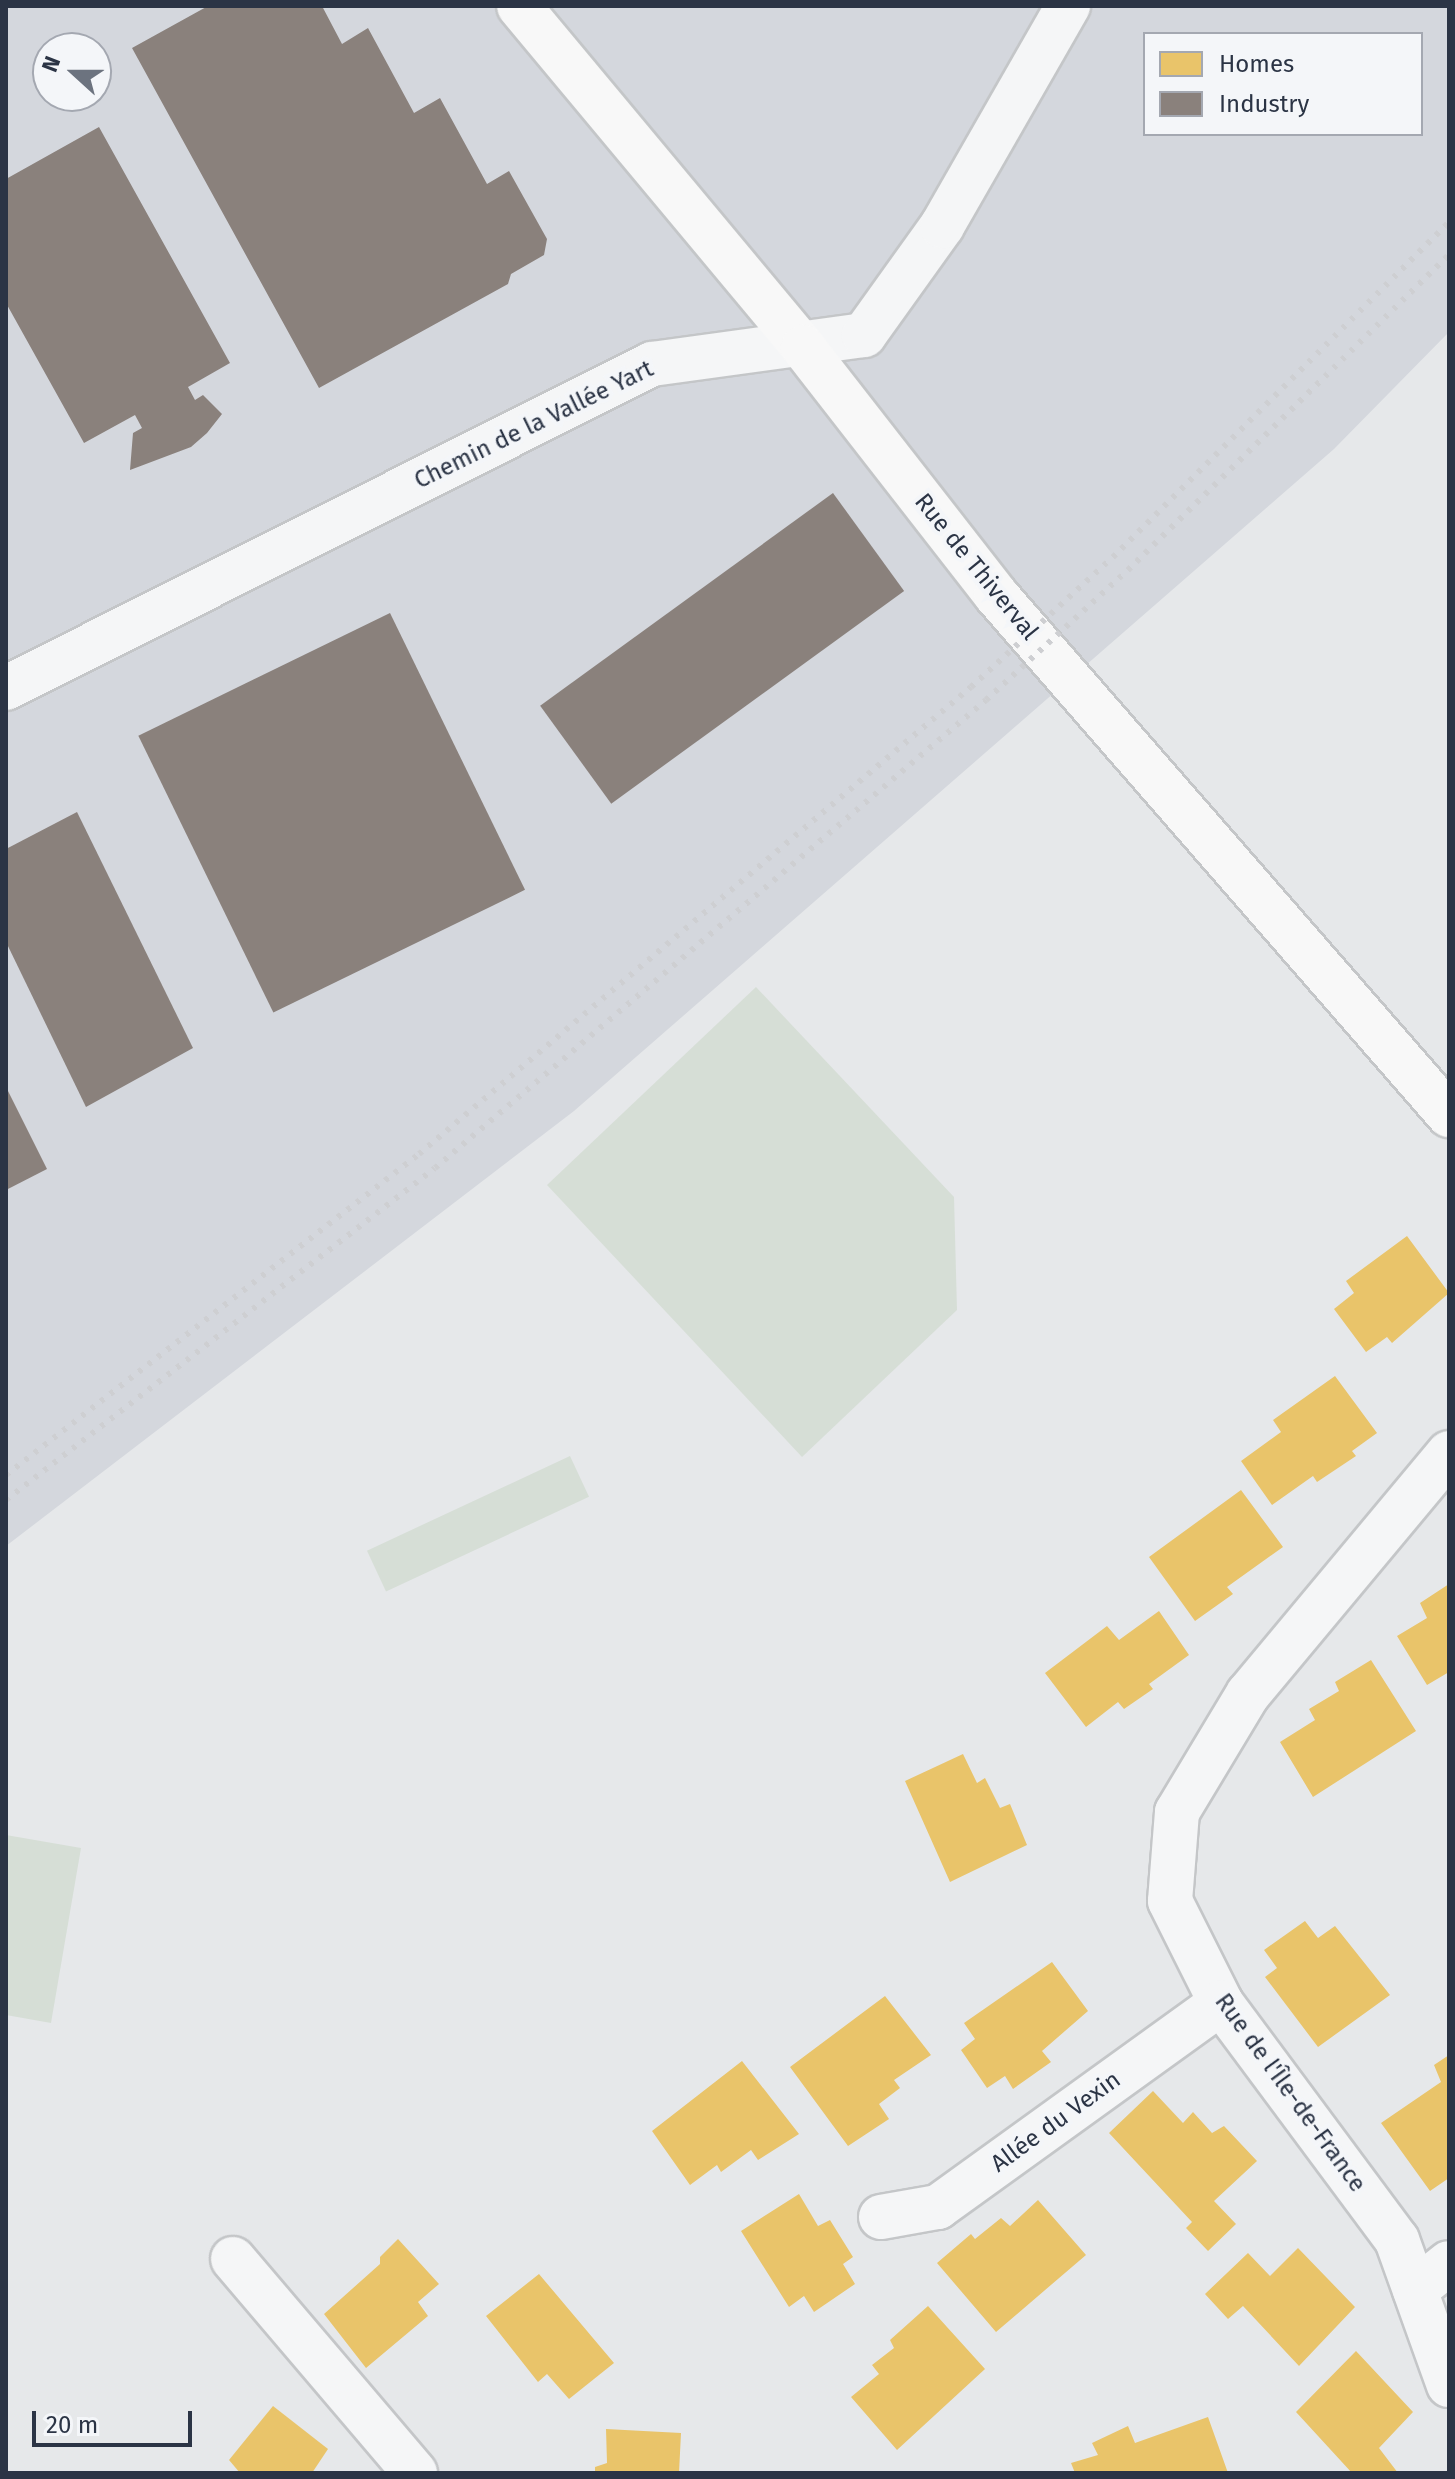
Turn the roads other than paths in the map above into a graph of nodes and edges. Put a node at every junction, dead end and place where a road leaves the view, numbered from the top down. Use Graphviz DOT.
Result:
graph roads {
  1 [pos="519,6"];
  2 [pos="1068,6"];
  3 [pos="803,347"];
  4 [pos="6,688"];
  5 [pos="1449,1115"];
  6 [pos="1449,1453"];
  7 [pos="1221,2003"];
  8 [pos="881,2217"];
  9 [pos="233,2259"];
  10 [pos="1449,2263"];
  11 [pos="1415,2290"];
  12 [pos="1449,2385"];
  13 [pos="415,2473"];
  1 -- 3 [label="street, Rue de Thiverval"];
  2 -- 3 [label="street, Chemin de la Vallée Yart"];
  3 -- 4 [label="street, Chemin de la Vallée Yart"];
  3 -- 5 [label="street, Rue de Thiverval"];
  6 -- 7 [label="street, Rue de l'Île-de-France"];
  7 -- 8 [label="street, Allée du Vexin"];
  7 -- 11 [label="street, Rue de l'Île-de-France"];
  9 -- 13 [label="street"];
  10 -- 11 [label="street"];
  11 -- 12 [label="street, Rue de l'Île-de-France"];
}
